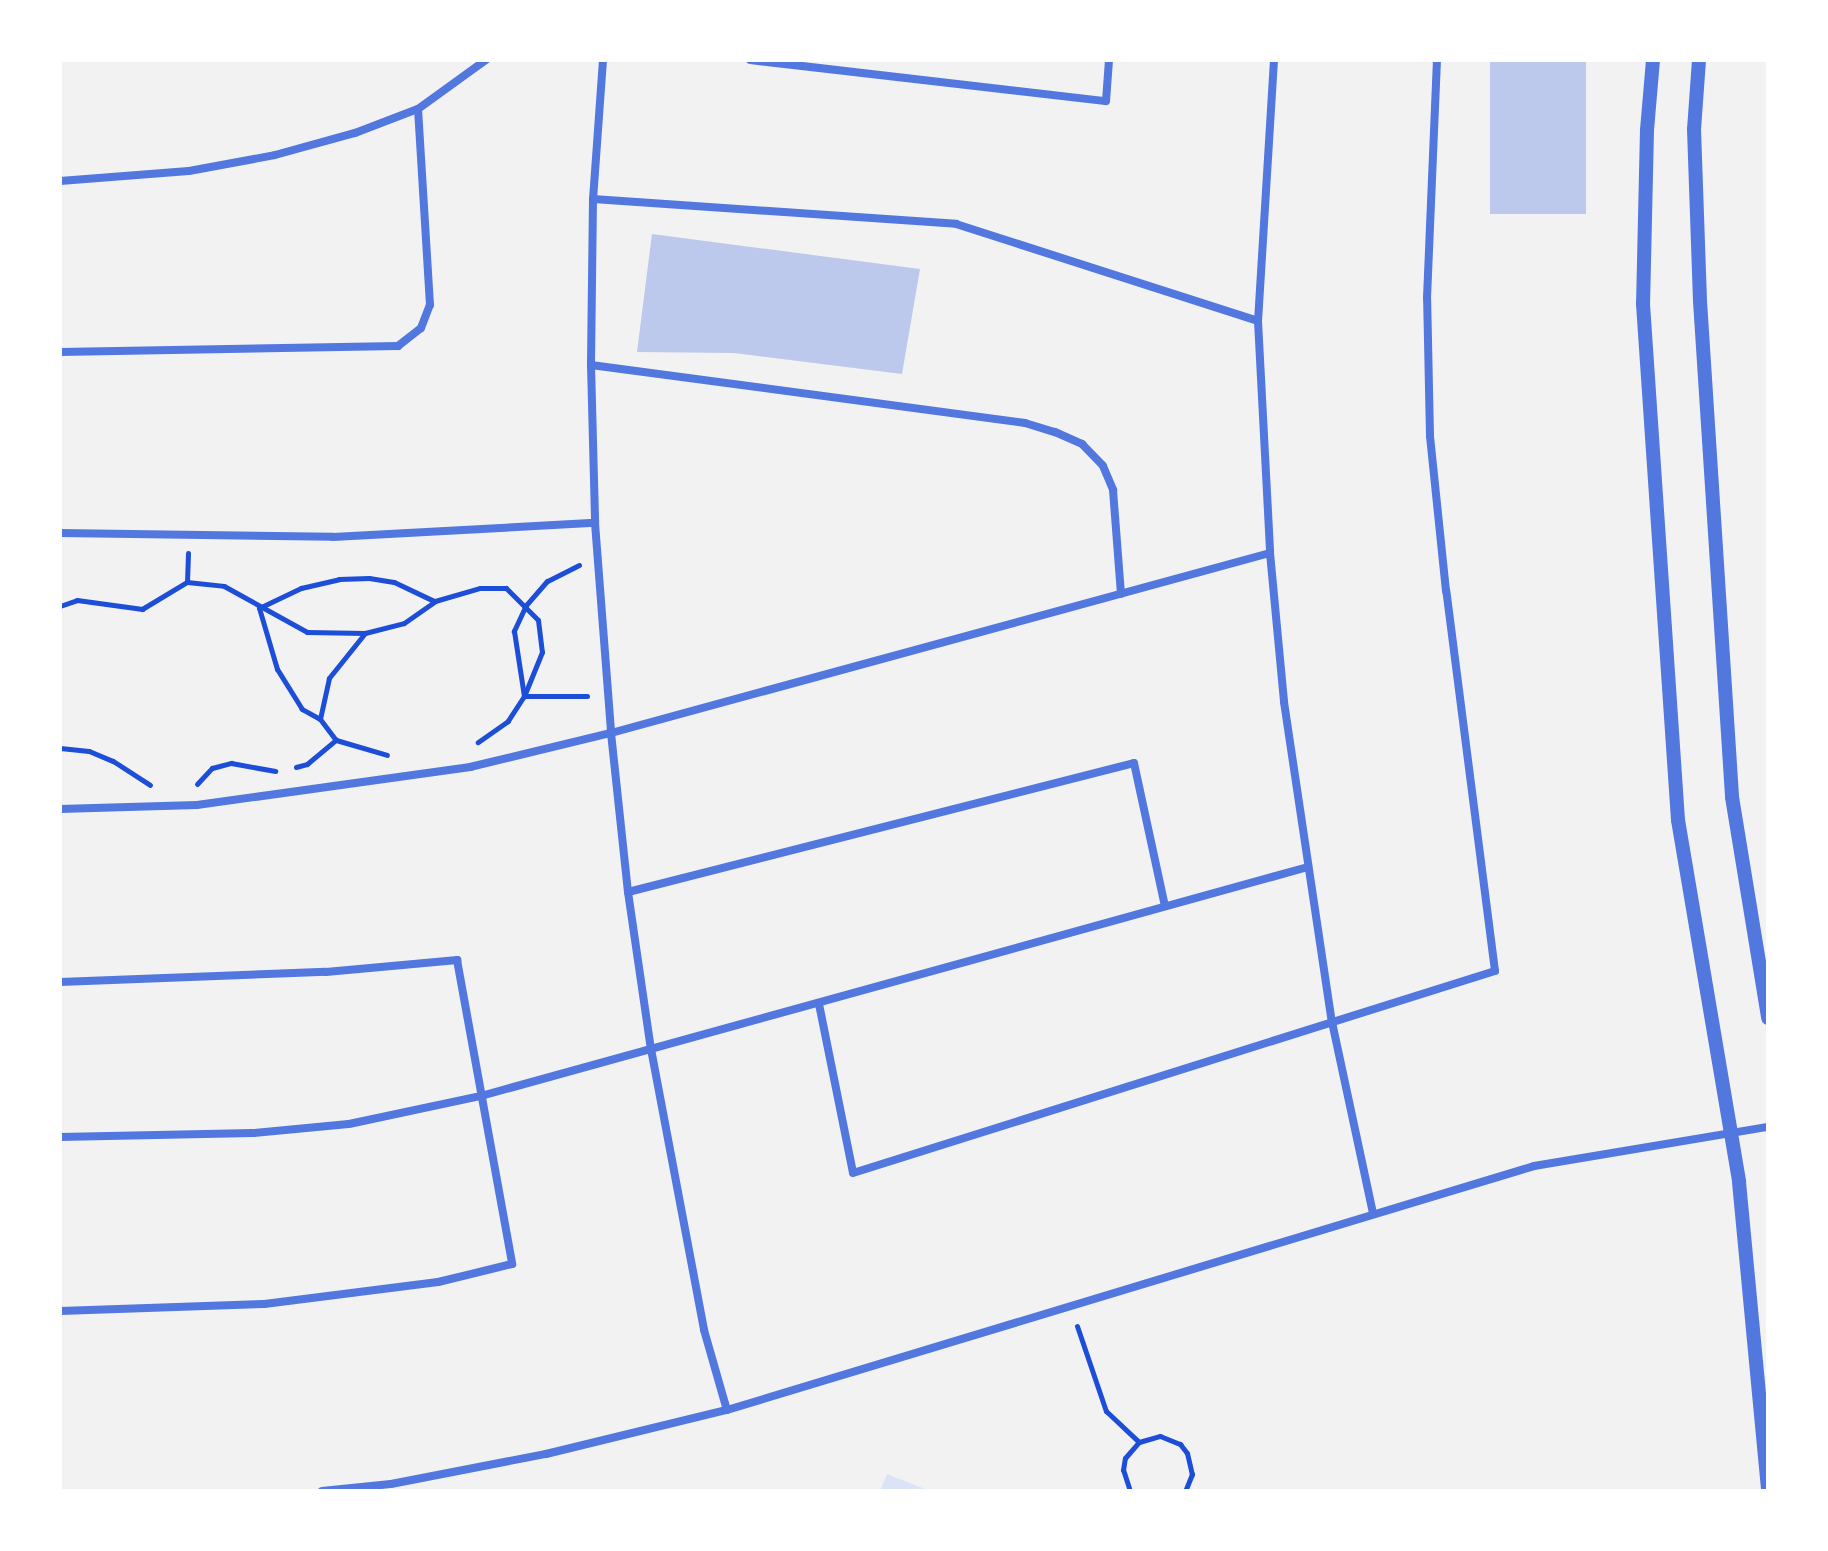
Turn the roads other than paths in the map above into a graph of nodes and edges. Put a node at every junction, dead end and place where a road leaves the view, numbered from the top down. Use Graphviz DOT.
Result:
graph roads {
  1 [pos="486,60"];
  2 [pos="603,60"];
  3 [pos="750,60"];
  4 [pos="1109,60"];
  5 [pos="1274,60"];
  6 [pos="1437,60"];
  7 [pos="1653,60"];
  8 [pos="1699,60"];
  9 [pos="418,109"];
  10 [pos="60,181"];
  11 [pos="593,199"];
  12 [pos="1258,321"];
  13 [pos="60,352"];
  14 [pos="591,365"];
  15 [pos="595,523"];
  16 [pos="60,533"];
  17 [pos="1270,553"];
  18 [pos="1121,594"];
  19 [pos="611,733"];
  20 [pos="60,809"];
  21 [pos="1308,867"];
  22 [pos="628,892"];
  23 [pos="1165,906"];
  24 [pos="60,982"];
  25 [pos="819,1004"];
  26 [pos="1768,1018"];
  27 [pos="1332,1022"];
  28 [pos="651,1049"];
  29 [pos="481,1096"];
  30 [pos="1768,1127"];
  31 [pos="1731,1132"];
  32 [pos="60,1137"];
  33 [pos="1373,1214"];
  34 [pos="60,1311"];
  35 [pos="727,1410"];
  36 [pos="322,1491"];
  37 [pos="1768,1491"];
  1 -- 9 [label="street"];
  2 -- 11 [label="street"];
  3 -- 4 [label="street"];
  5 -- 12 [label="street"];
  6 -- 27 [label="street"];
  7 -- 31 [label="street"];
  8 -- 26 [label="street"];
  9 -- 10 [label="street"];
  9 -- 13 [label="street"];
  11 -- 12 [label="street"];
  11 -- 14 [label="street"];
  12 -- 17 [label="street"];
  14 -- 15 [label="street"];
  14 -- 18 [label="street"];
  15 -- 16 [label="street"];
  15 -- 19 [label="street"];
  17 -- 18 [label="street"];
  17 -- 21 [label="street"];
  18 -- 19 [label="street"];
  19 -- 20 [label="street"];
  19 -- 22 [label="street"];
  21 -- 23 [label="street"];
  21 -- 27 [label="street"];
  22 -- 23 [label="street"];
  22 -- 28 [label="street"];
  23 -- 25 [label="street"];
  24 -- 29 [label="street"];
  25 -- 27 [label="street"];
  25 -- 28 [label="street"];
  27 -- 33 [label="street"];
  28 -- 29 [label="street"];
  28 -- 35 [label="street"];
  29 -- 32 [label="street"];
  29 -- 34 [label="street"];
  30 -- 31 [label="street"];
  31 -- 33 [label="street"];
  31 -- 37 [label="street"];
  33 -- 35 [label="street"];
  35 -- 36 [label="street"];
}
